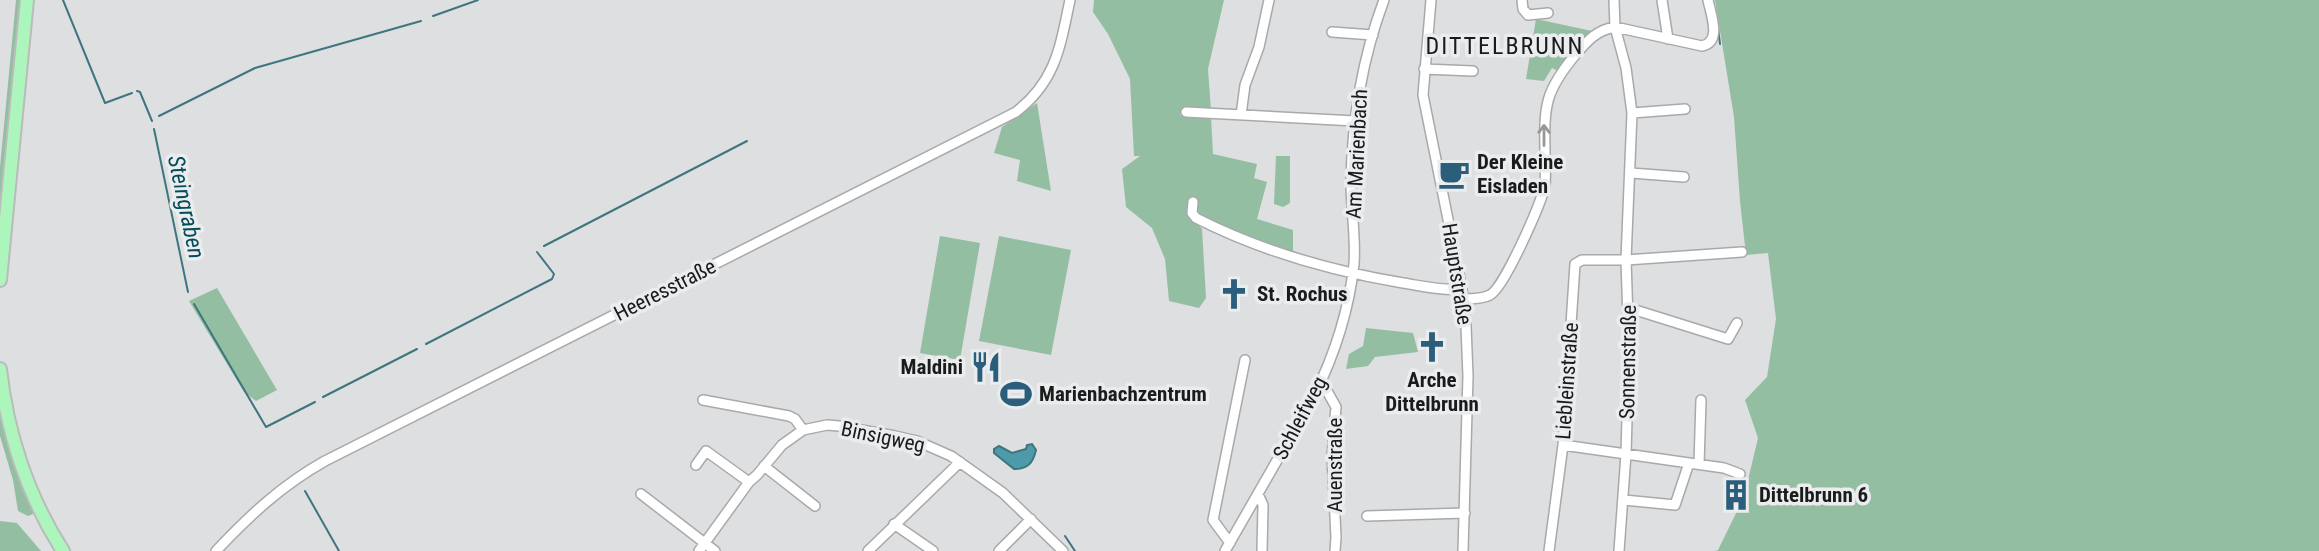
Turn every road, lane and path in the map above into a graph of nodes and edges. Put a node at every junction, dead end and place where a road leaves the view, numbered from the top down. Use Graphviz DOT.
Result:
graph roads {
  1 [pos="27,0"];
  2 [pos="1070,0"];
  3 [pos="1269,0"];
  4 [pos="1384,0"];
  5 [pos="1431,0"];
  6 [pos="1522,0"];
  7 [pos="1615,0"];
  8 [pos="1662,0"];
  9 [pos="1708,0"];
  10 [pos="1548,13"];
  11 [pos="1615,27"];
  12 [pos="1332,32"];
  13 [pos="1373,35"];
  14 [pos="1668,39"];
  15 [pos="1424,69"];
  16 [pos="1473,71"];
  17 [pos="1685,109"];
  18 [pos="1186,112"];
  19 [pos="1632,113"];
  20 [pos="1241,115"];
  21 [pos="1355,121"];
  22 [pos="1631,173"];
  23 [pos="1684,177"];
  24 [pos="1193,202"];
  25 [pos="1742,252"];
  26 [pos="1626,260"];
  27 [pos="1352,275"];
  28 [pos="0,280"];
  29 [pos="1462,294"];
  30 [pos="1629,308"];
  31 [pos="1737,323"];
  32 [pos="1245,360"];
  33 [pos="0,369"];
  34 [pos="1320,385"];
  35 [pos="703,400"];
  36 [pos="1701,400"];
  37 [pos="803,430"];
  38 [pos="1563,445"];
  39 [pos="1626,454"];
  40 [pos="960,462"];
  41 [pos="1694,463"];
  42 [pos="696,465"];
  43 [pos="764,466"];
  44 [pos="1740,474"];
  45 [pos="749,482"];
  46 [pos="641,494"];
  47 [pos="1258,494"];
  48 [pos="1624,500"];
  49 [pos="815,506"];
  50 [pos="1465,513"];
  51 [pos="1367,516"];
  52 [pos="1031,519"];
  53 [pos="894,524"];
  54 [pos="702,547"];
  55 [pos="1227,547"];
  56 [pos="63,551"];
  57 [pos="216,551"];
  58 [pos="715,551"];
  59 [pos="868,551"];
  60 [pos="933,551"];
  61 [pos="999,551"];
  62 [pos="1063,551"];
  63 [pos="1262,551"];
  64 [pos="1335,551"];
  65 [pos="1463,551"];
  66 [pos="1549,551"];
  67 [pos="1619,551"];
  1 -- 28 [label="main road"];
  2 -- 57 [label="street, Heeresstraße"];
  3 -- 20 [label="street"];
  4 -- 13 [label="street, Am Marienbach"];
  5 -- 15 [label="street, Hauptstraße"];
  6 -- 10 [label="street"];
  7 -- 11 [label="street, Sonnenstraße"];
  8 -- 14 [label="street"];
  9 -- 14 [label="street"];
  11 -- 14 [label="street"];
  11 -- 19 [label="street, Sonnenstraße"];
  29 -- 11 [label="street, one-way"];
  12 -- 13 [label="street"];
  13 -- 21 [label="street, Am Marienbach"];
  15 -- 16 [label="street"];
  15 -- 29 [label="street, Hauptstraße"];
  17 -- 19 [label="street"];
  18 -- 20 [label="street"];
  19 -- 22 [label="street, Sonnenstraße"];
  20 -- 21 [label="street"];
  21 -- 27 [label="street, Am Marienbach"];
  22 -- 23 [label="street"];
  22 -- 26 [label="street, Sonnenstraße"];
  24 -- 27 [label="street"];
  25 -- 26 [label="street"];
  26 -- 30 [label="street, Sonnenstraße"];
  26 -- 38 [label="street, Liebleinstraße"];
  27 -- 29 [label="street"];
  27 -- 34 [label="street, Schleifweg"];
  29 -- 50 [label="street, Hauptstraße"];
  30 -- 31 [label="street"];
  30 -- 39 [label="street, Sonnenstraße"];
  32 -- 55 [label="street"];
  33 -- 56 [label="main road"];
  34 -- 47 [label="street, Schleifweg"];
  34 -- 64 [label="street, Auenstraße"];
  35 -- 37 [label="street"];
  36 -- 41 [label="street"];
  37 -- 40 [label="street, Binsigweg"];
  37 -- 43 [label="street"];
  38 -- 39 [label="street"];
  38 -- 66 [label="street, Liebleinstraße"];
  39 -- 41 [label="street"];
  39 -- 48 [label="street, Sonnenstraße"];
  40 -- 52 [label="street, Binsigweg"];
  40 -- 53 [label="street"];
  41 -- 44 [label="street"];
  41 -- 48 [label="street"];
  42 -- 45 [label="street"];
  43 -- 45 [label="street"];
  43 -- 49 [label="street"];
  45 -- 54 [label="street"];
  46 -- 54 [label="street"];
  47 -- 55 [label="street, Schleifweg"];
  47 -- 63 [label="street"];
  48 -- 67 [label="street, Sonnenstraße"];
  50 -- 51 [label="street"];
  50 -- 65 [label="street, Hauptstraße"];
  52 -- 61 [label="street"];
  52 -- 62 [label="street, Binsigweg"];
  53 -- 59 [label="street"];
  53 -- 60 [label="street"];
  54 -- 58 [label="street"];
}
